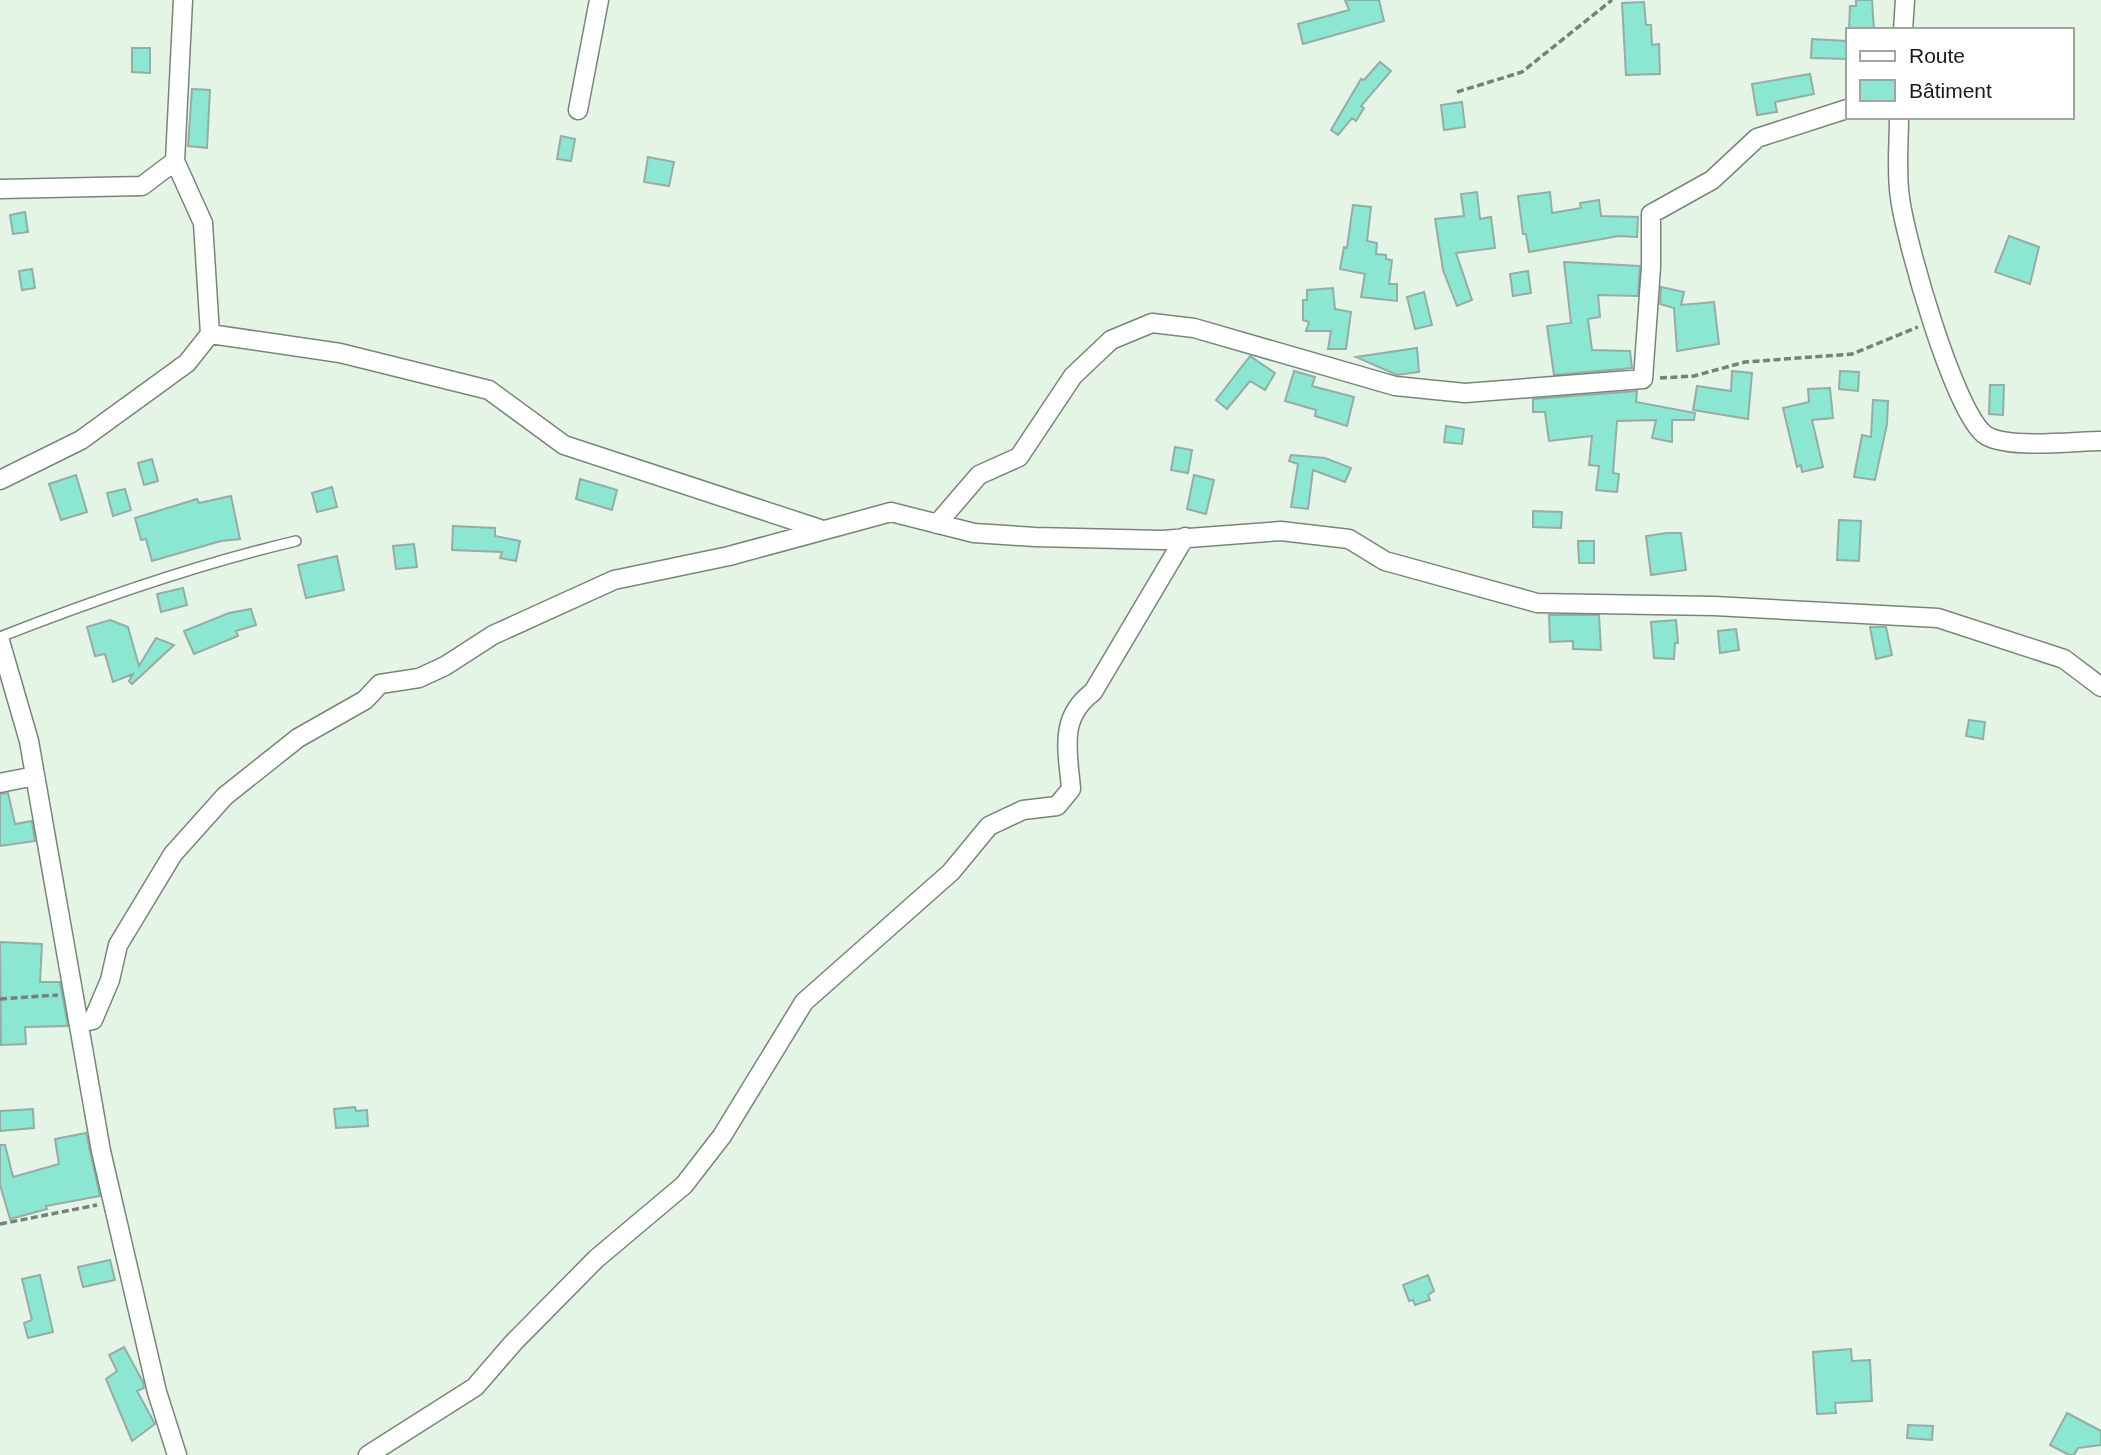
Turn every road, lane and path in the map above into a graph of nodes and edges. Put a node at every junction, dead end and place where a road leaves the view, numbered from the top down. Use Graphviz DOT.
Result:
graph roads {
  1 [pos="183,0"];
  2 [pos="599,0"];
  3 [pos="1612,0"];
  4 [pos="1905,0"];
  5 [pos="1903,28"];
  6 [pos="1457,92"];
  7 [pos="1846,109"];
  8 [pos="579,110"];
  9 [pos="1899,119"];
  10 [pos="175,161"];
  11 [pos="0,189"];
  12 [pos="1932,320"];
  13 [pos="210,334"];
  14 [pos="1643,379"];
  15 [pos="2101,441"];
  16 [pos="0,480"];
  17 [pos="937,524"];
  18 [pos="820,529"];
  19 [pos="1185,537"];
  20 [pos="296,541"];
  21 [pos="0,639"];
  22 [pos="2101,687"];
  23 [pos="35,776"];
  24 [pos="0,783"];
  25 [pos="74,994"];
  26 [pos="0,999"];
  27 [pos="79,1023"];
  28 [pos="113,1202"];
  29 [pos="0,1224"];
  30 [pos="177,1455"];
  31 [pos="368,1455"];
  1 -- 10 [label="street"];
  2 -- 8 [label="street"];
  3 -- 6 [label="path"];
  4 -- 5 [label="street"];
  7 -- 14 [label="street"];
  9 -- 12 [label="street"];
  10 -- 11 [label="street"];
  10 -- 13 [label="street"];
  12 -- 14 [label="path"];
  12 -- 15 [label="street"];
  13 -- 16 [label="street"];
  13 -- 18 [label="street"];
  14 -- 17 [label="street"];
  17 -- 18 [label="street"];
  17 -- 19 [label="street"];
  18 -- 27 [label="street"];
  19 -- 22 [label="street"];
  19 -- 31 [label="street"];
  20 -- 21 [label="lane"];
  21 -- 23 [label="street"];
  23 -- 24 [label="street"];
  23 -- 25 [label="street"];
  25 -- 26 [label="path"];
  25 -- 27 [label="street"];
  27 -- 28 [label="street"];
  28 -- 29 [label="path"];
  28 -- 30 [label="street"];
}
